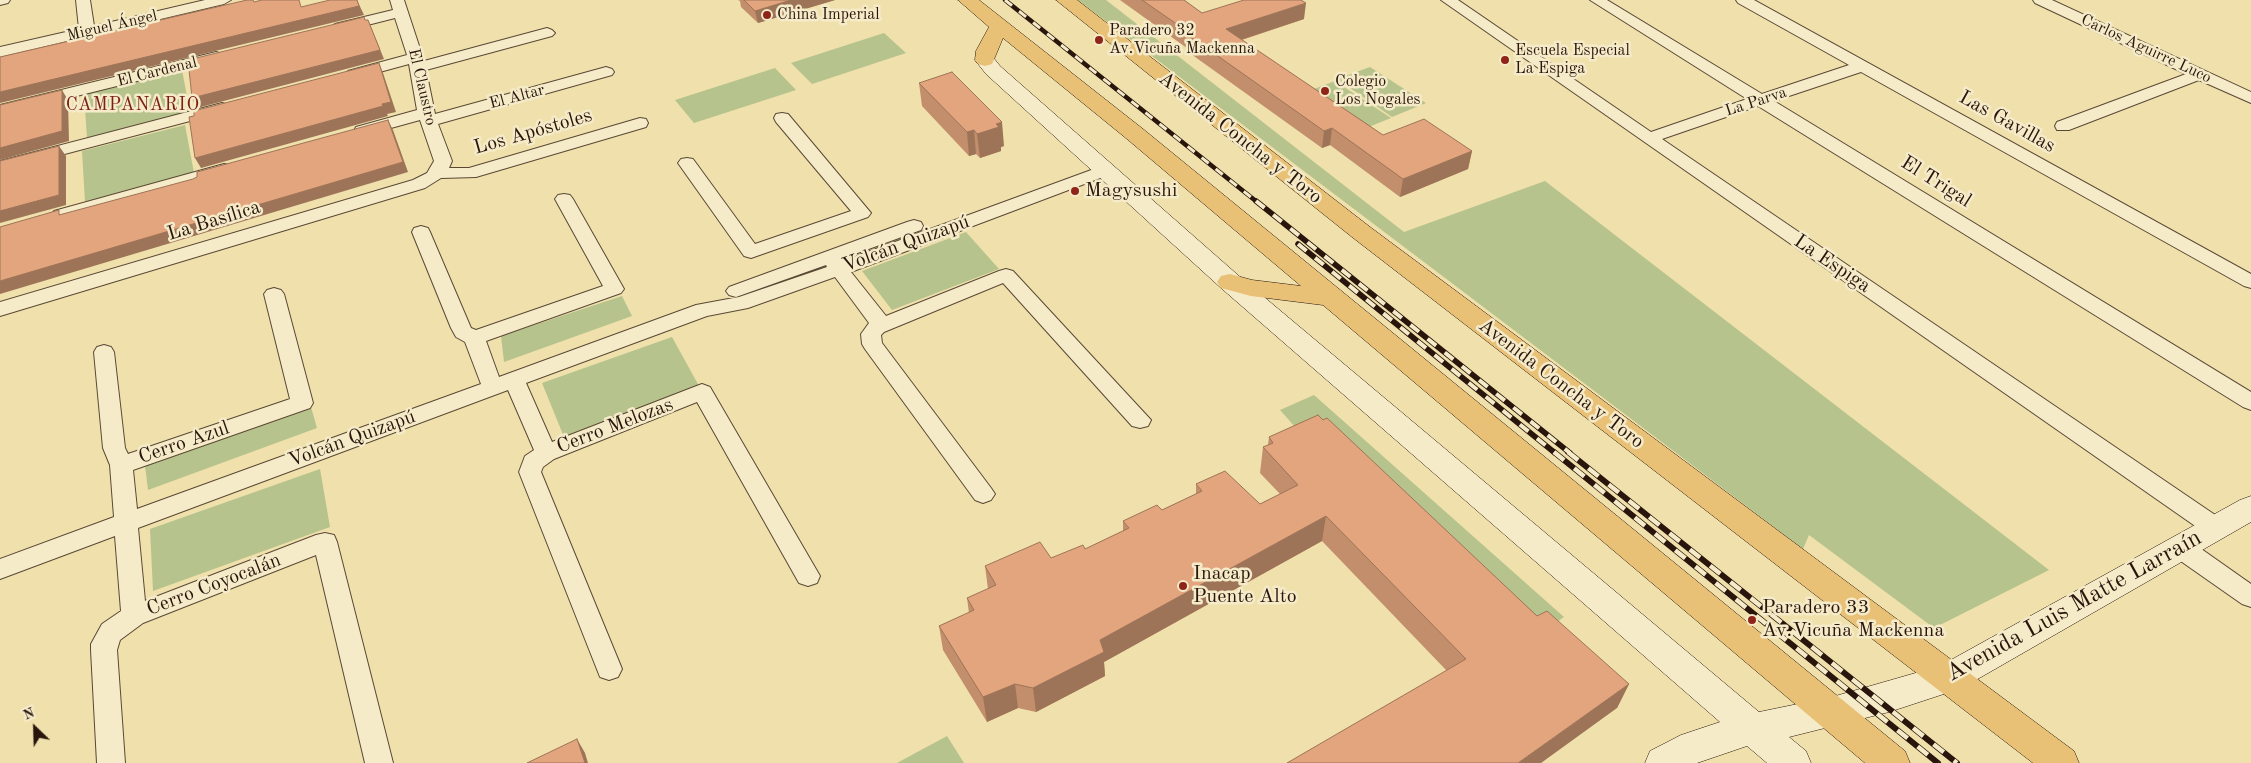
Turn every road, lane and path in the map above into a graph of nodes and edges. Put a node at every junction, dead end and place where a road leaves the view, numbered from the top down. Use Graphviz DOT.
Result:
graph roads {
  1 [pos="84,0"];
  2 [pos="224,0"];
  3 [pos="967,0"];
  4 [pos="1065,0"];
  5 [pos="1448,0"];
  6 [pos="1597,0"];
  7 [pos="1743,0"];
  8 [pos="2040,0"];
  9 [pos="399,6"];
  10 [pos="999,26"];
  11 [pos="324,31"];
  12 [pos="87,32"];
  13 [pos="547,34"];
  14 [pos="0,52"];
  15 [pos="229,54"];
  16 [pos="985,60"];
  17 [pos="417,63"];
  18 [pos="1862,66"];
  19 [pos="606,72"];
  20 [pos="2199,74"];
  21 [pos="341,78"];
  22 [pos="2251,98"];
  23 [pos="1760,100"];
  24 [pos="238,104"];
  25 [pos="0,110"];
  26 [pos="427,117"];
  27 [pos="782,118"];
  28 [pos="640,123"];
  29 [pos="2063,126"];
  30 [pos="350,134"];
  31 [pos="1648,138"];
  32 [pos="686,163"];
  33 [pos="1100,165"];
  34 [pos="0,166"];
  35 [pos="237,166"];
  36 [pos="438,173"];
  37 [pos="564,200"];
  38 [pos="47,218"];
  39 [pos="810,231"];
  40 [pos="421,232"];
  41 [pos="834,263"];
  42 [pos="1230,282"];
  43 [pos="2251,282"];
  44 [pos="274,294"];
  45 [pos="1329,297"];
  46 [pos="0,309"];
  47 [pos="881,324"];
  48 [pos="474,338"];
  49 [pos="104,352"];
  50 [pos="514,380"];
  51 [pos="493,388"];
  52 [pos="2251,402"];
  53 [pos="1140,420"];
  54 [pos="546,453"];
  55 [pos="120,465"];
  56 [pos="983,494"];
  57 [pos="2251,508"];
  58 [pos="125,523"];
  59 [pos="2216,528"];
  60 [pos="2181,548"];
  61 [pos="0,569"];
  62 [pos="808,576"];
  63 [pos="2251,597"];
  64 [pos="134,616"];
  65 [pos="609,669"];
  66 [pos="1950,678"];
  67 [pos="1832,712"];
  68 [pos="1753,729"];
  69 [pos="111,763"];
  70 [pos="379,763"];
  71 [pos="1663,763"];
  72 [pos="1793,763"];
  73 [pos="1892,763"];
  74 [pos="2061,763"];
  1 -- 12 [label="street"];
  2 -- 12 [label="street, Miguel Ángel"];
  3 -- 10 [label="main road"];
  4 -- 66 [label="main road, Avenida Concha y Toro"];
  5 -- 31 [label="street, La Espiga"];
  6 -- 23 [label="street, El Trigal"];
  7 -- 18 [label="street, Las Gavillas"];
  8 -- 20 [label="street, Carlos Aguirre Luco"];
  9 -- 11 [label="street"];
  9 -- 17 [label="street, El Claustro"];
  10 -- 16 [label="main road"];
  10 -- 45 [label="main road"];
  12 -- 14 [label="street, Miguel Ángel"];
  13 -- 17 [label="street"];
  15 -- 25 [label="street, El Cardenal"];
  16 -- 33 [label="street"];
  17 -- 21 [label="street"];
  17 -- 26 [label="street, El Claustro"];
  18 -- 23 [label="street, La Parva"];
  18 -- 43 [label="street, Las Gavillas"];
  19 -- 26 [label="street, El Altar"];
  20 -- 22 [label="street, Carlos Aguirre Luco"];
  20 -- 29 [label="street"];
  23 -- 31 [label="street, La Parva"];
  23 -- 52 [label="street, El Trigal"];
  24 -- 34 [label="street"];
  26 -- 30 [label="street, El Altar"];
  26 -- 36 [label="street, El Claustro"];
  27 -- 39 [label="street"];
  28 -- 36 [label="street, Los Apóstoles"];
  31 -- 59 [label="street, La Espiga"];
  32 -- 39 [label="street"];
  33 -- 41 [label="street, Volcán Quizapú"];
  33 -- 42 [label="street"];
  35 -- 38 [label="street"];
  36 -- 46 [label="street, La Basílica"];
  37 -- 48 [label="street"];
  39 -- 41 [label="street"];
  40 -- 48 [label="street"];
  41 -- 47 [label="street"];
  41 -- 50 [label="street, Volcán Quizapú"];
  42 -- 45 [label="main road"];
  42 -- 68 [label="street"];
  44 -- 55 [label="street, Cerro Azul"];
  45 -- 67 [label="main road"];
  47 -- 53 [label="street"];
  47 -- 56 [label="street"];
  48 -- 51 [label="street"];
  49 -- 55 [label="street"];
  50 -- 51 [label="street, Volcán Quizapú"];
  50 -- 54 [label="street, Cerro Melozas"];
  51 -- 58 [label="street, Volcán Quizapú"];
  54 -- 62 [label="street, Cerro Melozas"];
  54 -- 65 [label="street"];
  55 -- 58 [label="street, Cerro Azul"];
  57 -- 59 [label="street, Avenida Luis Matte Larraín"];
  58 -- 61 [label="street, Volcán Quizapú"];
  58 -- 64 [label="street, Cerro Coyocalán"];
  59 -- 60 [label="street, Avenida Luis Matte Larraín"];
  60 -- 63 [label="street"];
  60 -- 66 [label="street, Avenida Luis Matte Larraín"];
  64 -- 69 [label="street"];
  64 -- 70 [label="street, Cerro Coyocalán"];
  66 -- 67 [label="street, Avenida Luis Matte Larraín"];
  66 -- 74 [label="main road, Avenida Concha y Toro"];
  67 -- 68 [label="street, Avenida Luis Matte Larraín"];
  67 -- 73 [label="main road"];
  68 -- 71 [label="street, Avenida Luis Matte Larraín"];
  68 -- 72 [label="street"];
}
